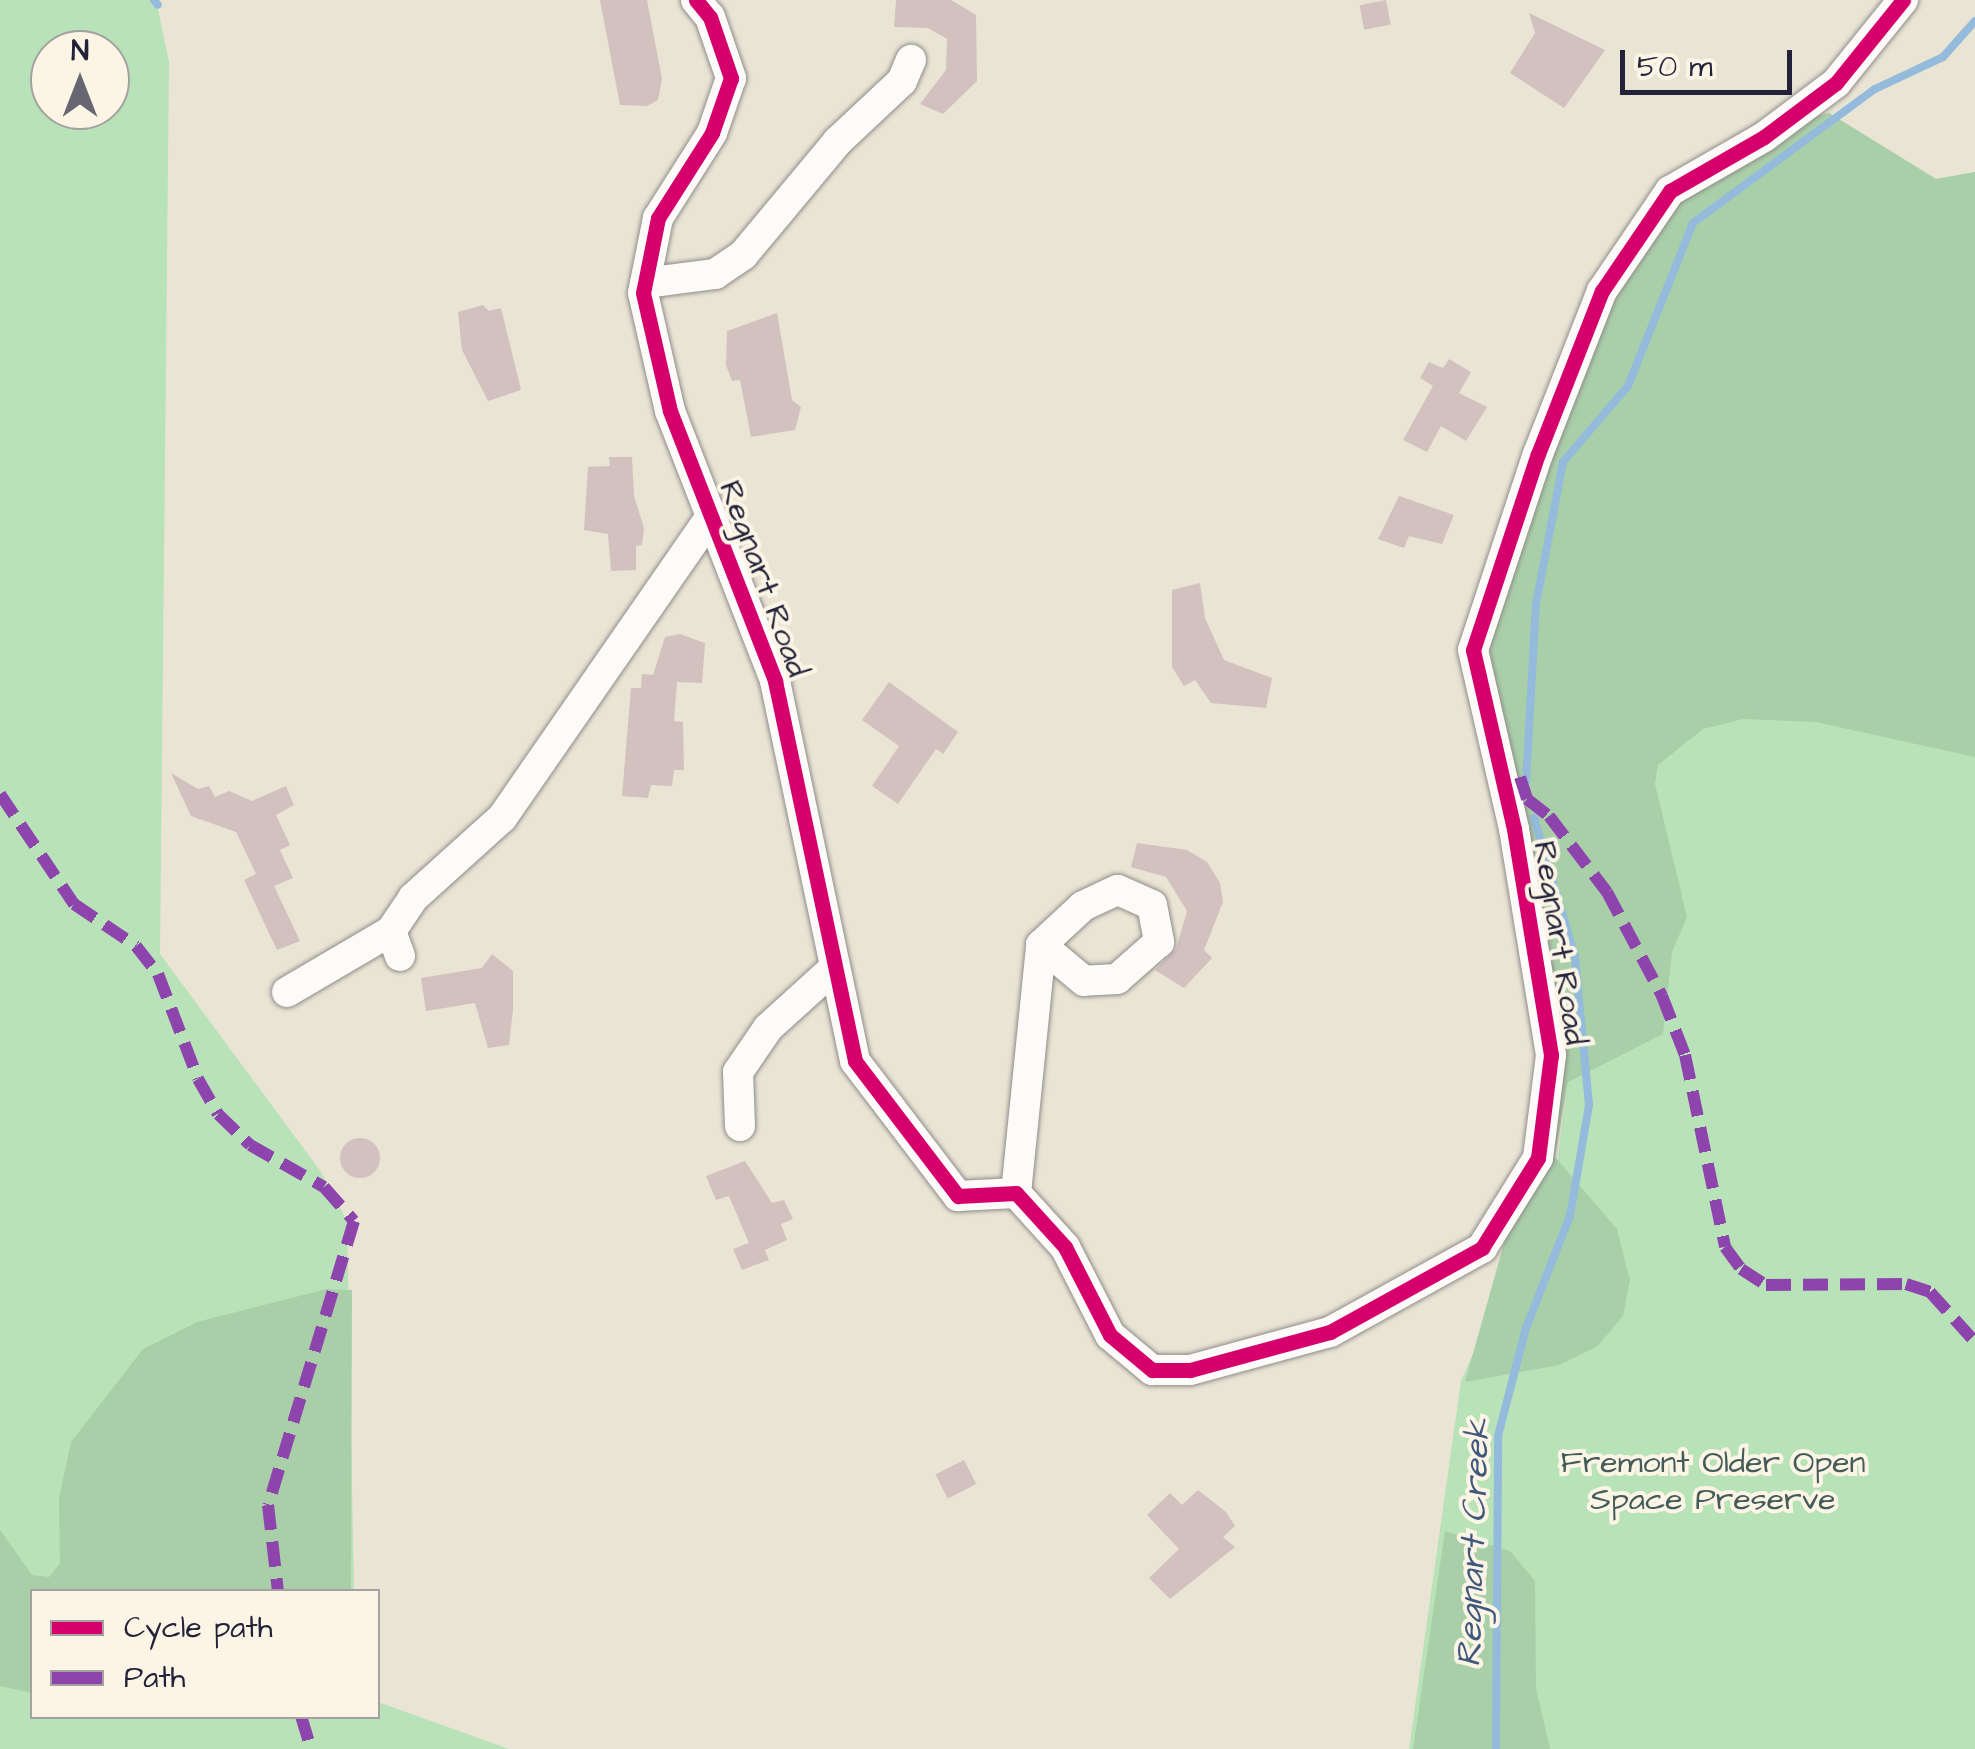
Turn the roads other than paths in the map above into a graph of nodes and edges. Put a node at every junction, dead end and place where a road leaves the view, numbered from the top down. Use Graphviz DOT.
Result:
graph roads {
  1 [pos="696,0"];
  2 [pos="1903,0"];
  3 [pos="911,60"];
  4 [pos="645,282"];
  5 [pos="711,516"];
  6 [pos="1041,945"];
  7 [pos="833,970"];
  8 [pos="287,992"];
  9 [pos="740,1126"];
  10 [pos="1016,1193"];
  1 -- 4 [label="street, Regnart Road"];
  2 -- 10 [label="street, Regnart Road"];
  3 -- 4 [label="street"];
  4 -- 5 [label="street, Regnart Road"];
  5 -- 7 [label="street, Regnart Road"];
  5 -- 8 [label="street"];
  6 -- 10 [label="street"];
  7 -- 9 [label="street"];
  7 -- 10 [label="street, Regnart Road"];
}
